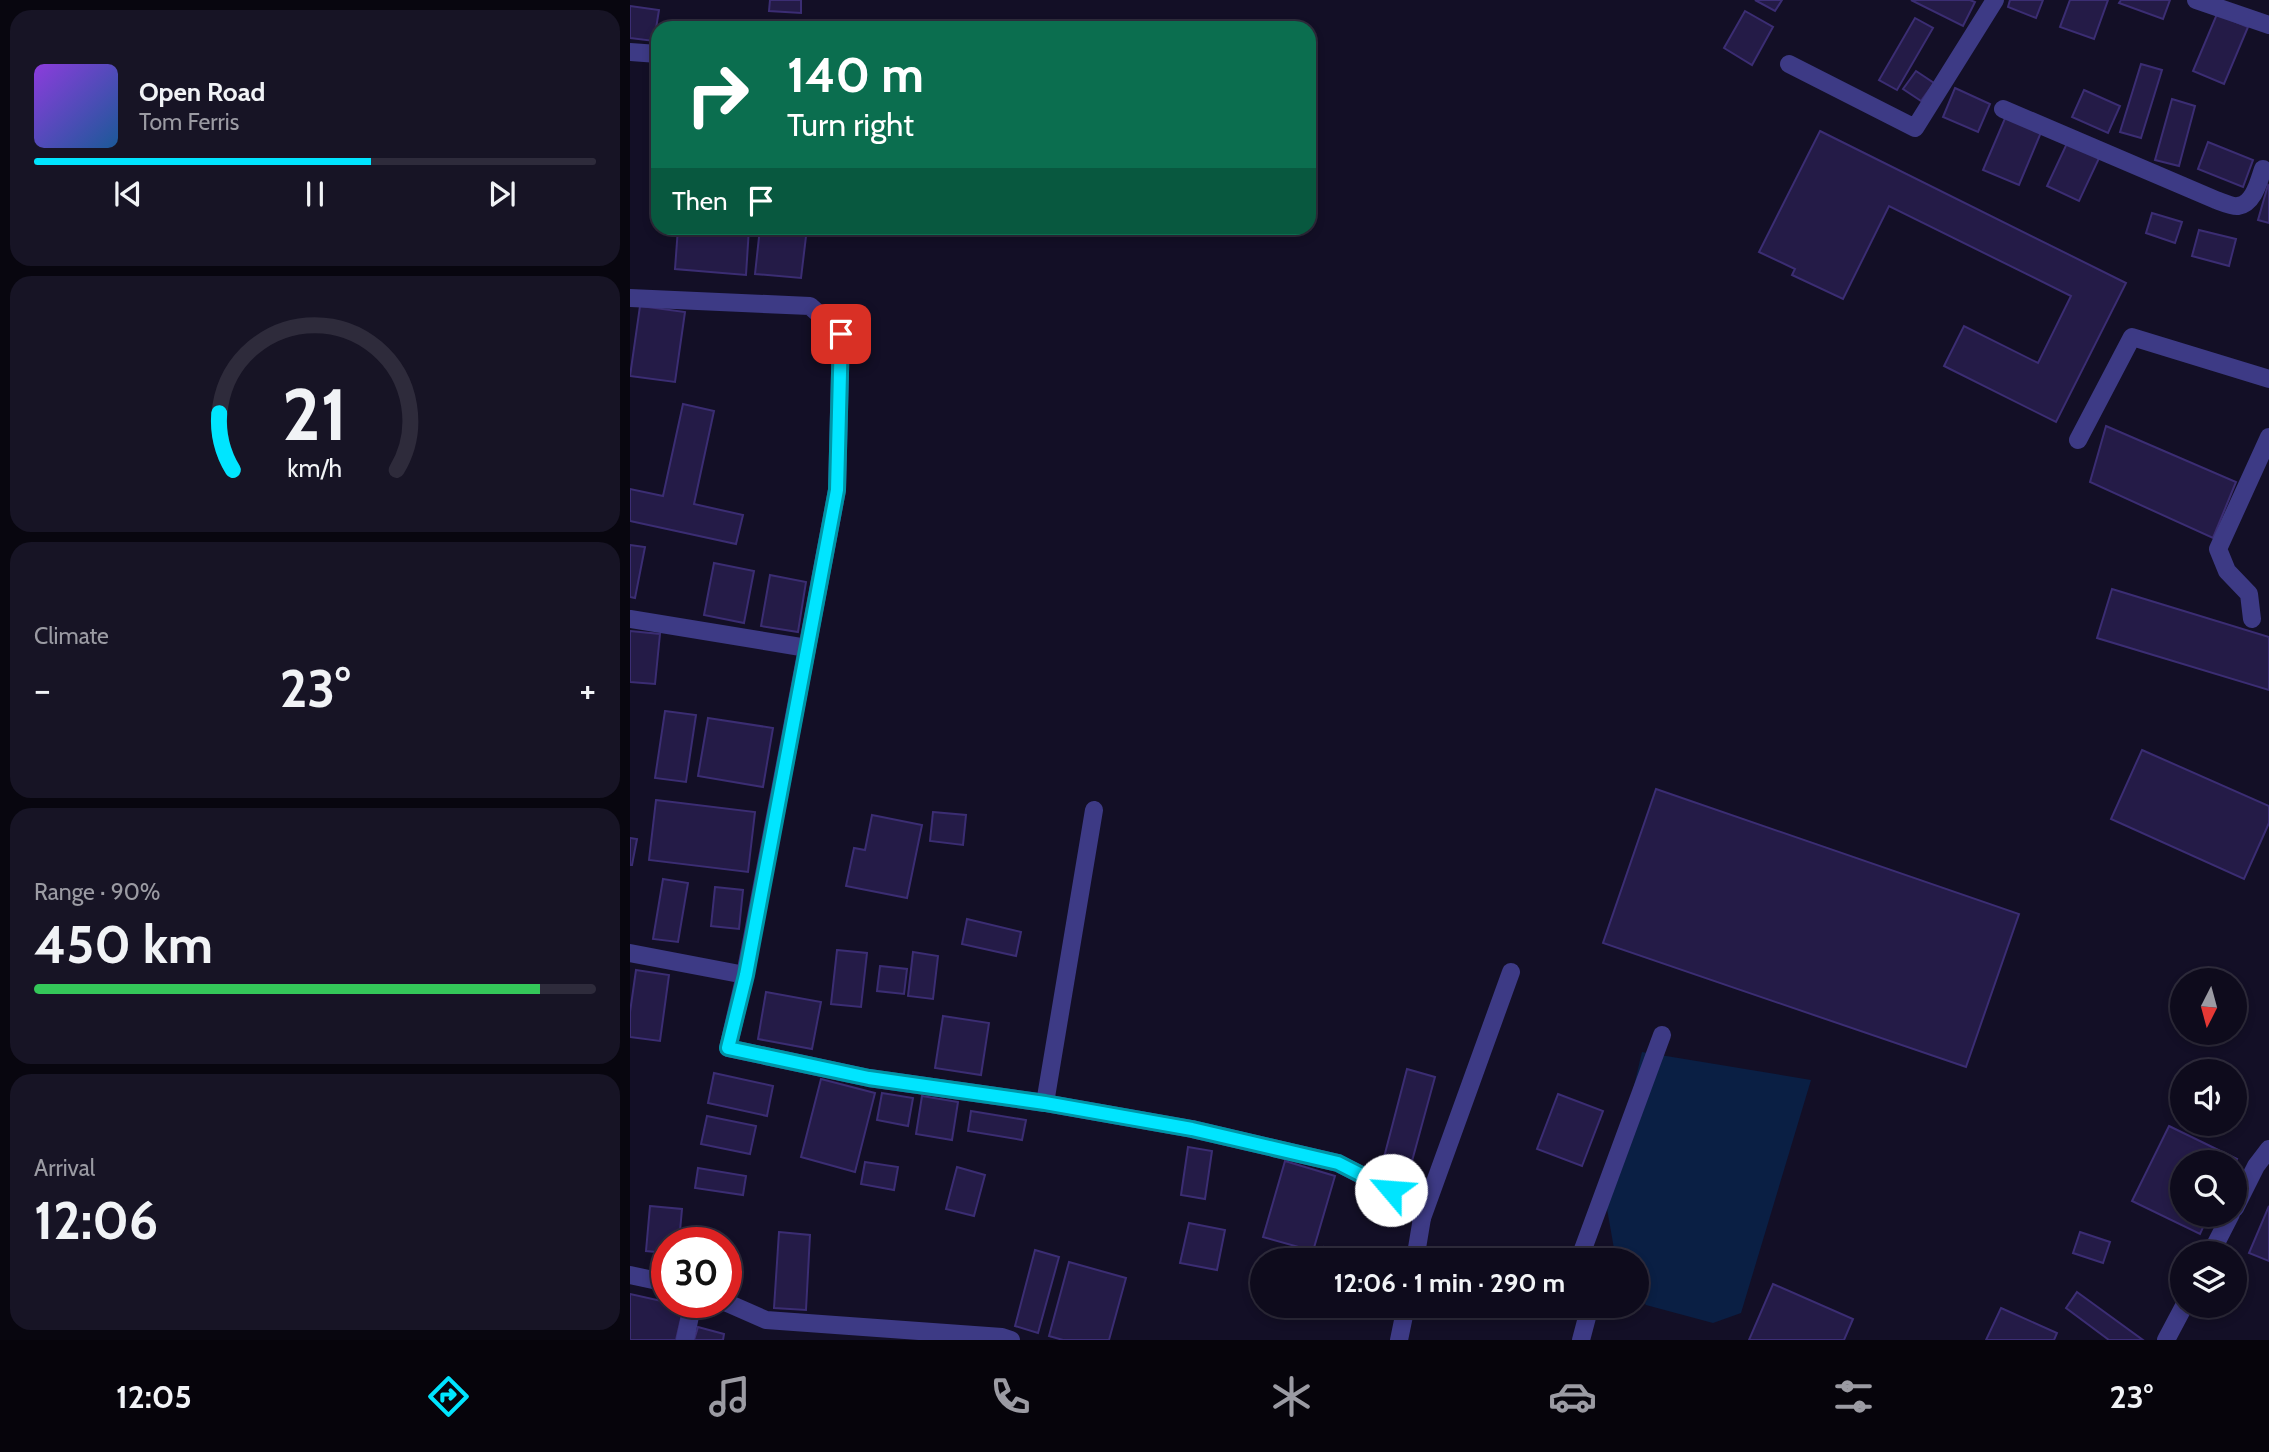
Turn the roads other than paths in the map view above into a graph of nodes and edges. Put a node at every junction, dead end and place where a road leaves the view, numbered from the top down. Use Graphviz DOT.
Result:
graph roads {
  1 [pos="1995,0"];
  2 [pos="2196,0"];
  3 [pos="2269,25"];
  4 [pos="630,52"];
  5 [pos="651,54"];
  6 [pos="1789,64"];
  7 [pos="2003,110"];
  8 [pos="2267,164"];
  9 [pos="630,298"];
  10 [pos="2269,379"];
  11 [pos="2269,437"];
  12 [pos="2078,440"];
  13 [pos="630,619"];
  14 [pos="2252,619"];
  15 [pos="807,648"];
  16 [pos="1094,810"];
  17 [pos="630,953"];
  18 [pos="1511,972"];
  19 [pos="746,975"];
  20 [pos="1662,1035"];
  21 [pos="1045,1103"];
  22 [pos="2269,1149"];
  23 [pos="2263,1168"];
  24 [pos="2247,1191"];
  25 [pos="1422,1218"];
  26 [pos="1417,1248"];
  27 [pos="1583,1248"];
  28 [pos="630,1275"];
  29 [pos="651,1280"];
  30 [pos="742,1309"];
  31 [pos="690,1318"];
  32 [pos="1404,1318"];
  33 [pos="1587,1318"];
  34 [pos="2178,1318"];
  35 [pos="685,1340"];
  36 [pos="1011,1340"];
  37 [pos="1399,1340"];
  38 [pos="1581,1340"];
  39 [pos="2166,1340"];
  1 -- 6 [label="street"];
  2 -- 3 [label="street"];
  4 -- 5 [label="street"];
  7 -- 8 [label="street"];
  9 -- 15 [label="street"];
  10 -- 12 [label="street"];
  11 -- 14 [label="street"];
  13 -- 15 [label="street"];
  15 -- 19 [label="street"];
  16 -- 21 [label="street"];
  17 -- 19 [label="street"];
  18 -- 25 [label="street"];
  19 -- 21 [label="street"];
  20 -- 27 [label="street"];
  21 -- 25 [label="street"];
  22 -- 23 [label="street"];
  23 -- 24 [label="street"];
  25 -- 26 [label="street"];
  28 -- 29 [label="street"];
  30 -- 36 [label="street"];
  31 -- 35 [label="street"];
  32 -- 37 [label="street"];
  33 -- 38 [label="street"];
  34 -- 39 [label="street"];
}
